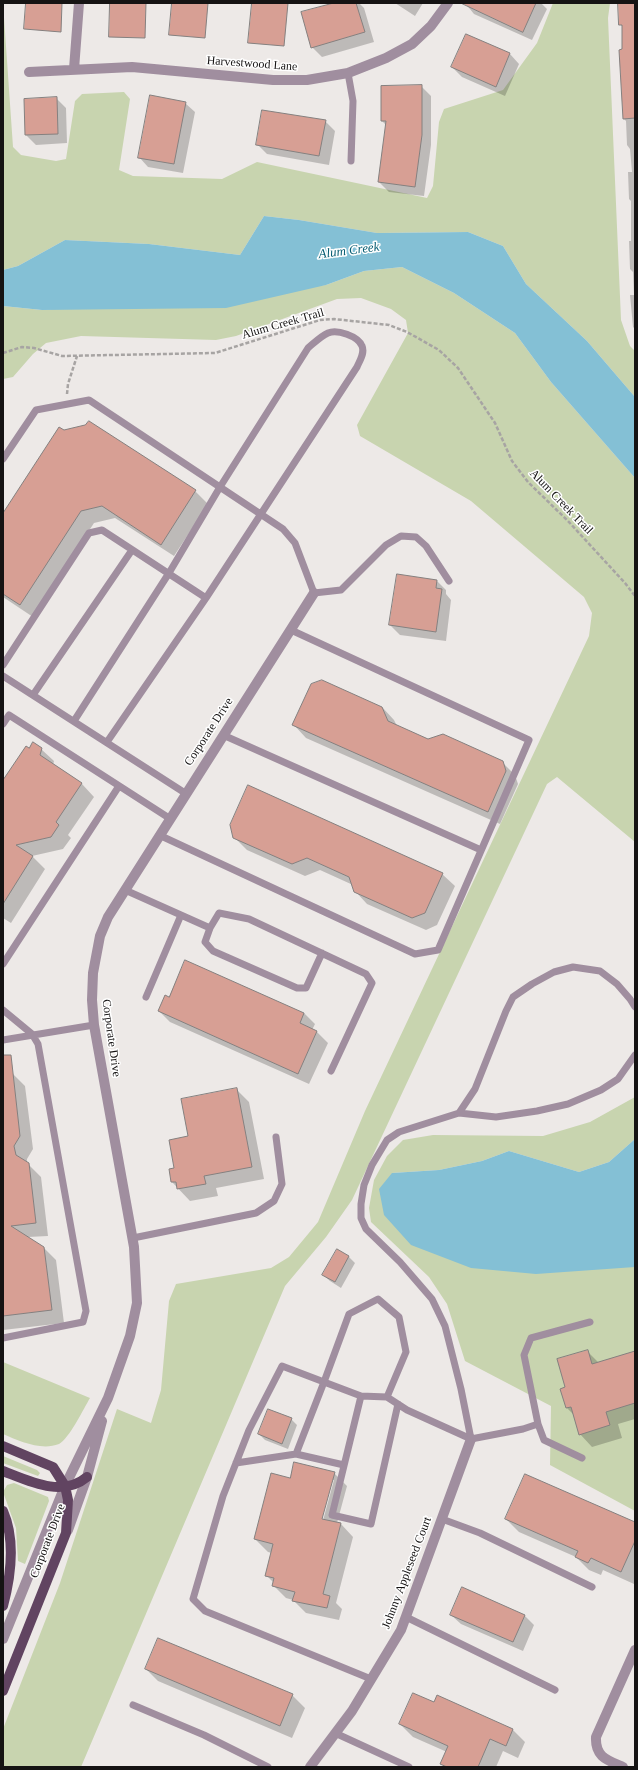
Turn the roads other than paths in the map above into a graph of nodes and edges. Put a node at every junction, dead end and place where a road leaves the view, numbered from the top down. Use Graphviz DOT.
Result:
graph roads {
  1 [pos="79,3"];
  2 [pos="448,3"];
  3 [pos="74,69"];
  4 [pos="29,72"];
  5 [pos="348,73"];
  6 [pos="351,161"];
  7 [pos="3,459"];
  8 [pos="220,487"];
  9 [pos="260,514"];
  10 [pos="132,550"];
  11 [pos="169,573"];
  12 [pos="449,581"];
  13 [pos="314,593"];
  14 [pos="206,598"];
  15 [pos="290,630"];
  16 [pos="3,665"];
  17 [pos="3,676"];
  18 [pos="33,695"];
  19 [pos="6,713"];
  20 [pos="74,721"];
  21 [pos="3,724"];
  22 [pos="223,735"];
  23 [pos="107,742"];
  24 [pos="120,786"];
  25 [pos="185,793"];
  26 [pos="169,818"];
  27 [pos="159,835"];
  28 [pos="481,850"];
  29 [pos="125,890"];
  30 [pos="181,915"];
  31 [pos="210,928"];
  32 [pos="322,953"];
  33 [pos="3,964"];
  34 [pos="146,998"];
  35 [pos="635,1007"];
  36 [pos="3,1010"];
  37 [pos="94,1025"];
  38 [pos="32,1034"];
  39 [pos="3,1040"];
  40 [pos="635,1055"];
  41 [pos="331,1071"];
  42 [pos="459,1113"];
  43 [pos="276,1136"];
  44 [pos="133,1238"];
  45 [pos="590,1322"];
  46 [pos="3,1338"];
  47 [pos="324,1382"];
  48 [pos="361,1396"];
  49 [pos="387,1397"];
  50 [pos="108,1398"];
  51 [pos="398,1404"];
  52 [pos="538,1424"];
  53 [pos="471,1439"];
  54 [pos="3,1446"];
  55 [pos="296,1454"];
  56 [pos="582,1458"];
  57 [pos="236,1463"];
  58 [pos="344,1465"];
  59 [pos="3,1471"];
  60 [pos="87,1477"];
  61 [pos="65,1486"];
  62 [pos="3,1511"];
  63 [pos="442,1519"];
  64 [pos="66,1533"];
  65 [pos="592,1587"];
  66 [pos="3,1606"];
  67 [pos="406,1617"];
  68 [pos="3,1639"];
  69 [pos="635,1650"];
  70 [pos="371,1679"];
  71 [pos="555,1690"];
  72 [pos="3,1691"];
  73 [pos="133,1705"];
  74 [pos="335,1733"];
  75 [pos="268,1767"];
  76 [pos="310,1767"];
  77 [pos="409,1767"];
  78 [pos="623,1767"];
  1 -- 3 [label="street"];
  2 -- 5 [label="street, Harvestwood Lane"];
  3 -- 4 [label="street, Harvestwood Lane"];
  3 -- 5 [label="street, Harvestwood Lane"];
  5 -- 6 [label="lane"];
  7 -- 8 [label="lane"];
  8 -- 9 [label="lane"];
  8 -- 9 [label="lane"];
  8 -- 11 [label="lane"];
  9 -- 13 [label="lane"];
  9 -- 14 [label="lane"];
  10 -- 11 [label="lane"];
  10 -- 16 [label="lane"];
  10 -- 18 [label="lane"];
  11 -- 14 [label="lane"];
  11 -- 20 [label="lane"];
  12 -- 13 [label="lane"];
  13 -- 15 [label="street, Corporate Drive"];
  14 -- 23 [label="lane"];
  15 -- 22 [label="street, Corporate Drive"];
  15 -- 28 [label="lane"];
  17 -- 18 [label="lane"];
  18 -- 20 [label="lane"];
  19 -- 21 [label="lane"];
  19 -- 24 [label="lane"];
  20 -- 23 [label="lane"];
  22 -- 25 [label="street, Corporate Drive"];
  22 -- 28 [label="lane"];
  23 -- 25 [label="lane"];
  24 -- 26 [label="lane"];
  24 -- 33 [label="lane"];
  25 -- 26 [label="street, Corporate Drive"];
  26 -- 27 [label="street, Corporate Drive"];
  27 -- 28 [label="lane"];
  27 -- 29 [label="street, Corporate Drive"];
  29 -- 30 [label="lane"];
  29 -- 37 [label="street, Corporate Drive"];
  30 -- 31 [label="lane"];
  30 -- 34 [label="lane"];
  31 -- 32 [label="lane"];
  31 -- 32 [label="lane"];
  32 -- 41 [label="lane"];
  35 -- 42 [label="lane"];
  36 -- 38 [label="lane"];
  37 -- 38 [label="lane"];
  37 -- 44 [label="street, Corporate Drive"];
  38 -- 39 [label="lane"];
  38 -- 46 [label="lane"];
  40 -- 42 [label="lane"];
  42 -- 53 [label="lane"];
  43 -- 44 [label="lane"];
  44 -- 50 [label="street, Corporate Drive"];
  45 -- 52 [label="lane"];
  47 -- 48 [label="lane"];
  47 -- 49 [label="lane"];
  47 -- 55 [label="lane"];
  47 -- 57 [label="lane"];
  48 -- 49 [label="lane"];
  48 -- 58 [label="lane"];
  49 -- 51 [label="lane"];
  50 -- 60 [label="street, Corporate Drive"];
  50 -- 61 [label="street, Corporate Drive"];
  51 -- 53 [label="lane"];
  51 -- 58 [label="lane"];
  52 -- 53 [label="lane"];
  52 -- 56 [label="lane"];
  53 -- 63 [label="street, Johnny Appleseed Court"];
  54 -- 61 [label="main road"];
  55 -- 57 [label="lane"];
  55 -- 58 [label="lane"];
  57 -- 70 [label="lane"];
  59 -- 61 [label="main road"];
  60 -- 61 [label="main road"];
  60 -- 64 [label="street, Corporate Drive"];
  61 -- 64 [label="main road"];
  61 -- 68 [label="street, Corporate Drive"];
  62 -- 66 [label="main road"];
  63 -- 65 [label="lane"];
  63 -- 67 [label="street, Johnny Appleseed Court"];
  64 -- 72 [label="main road, Corporate Drive"];
  67 -- 70 [label="street, Johnny Appleseed Court"];
  67 -- 71 [label="lane"];
  69 -- 78 [label="street"];
  70 -- 74 [label="street, Johnny Appleseed Court"];
  73 -- 75 [label="lane"];
  74 -- 76 [label="street, Johnny Appleseed Court"];
  74 -- 77 [label="lane"];
}
